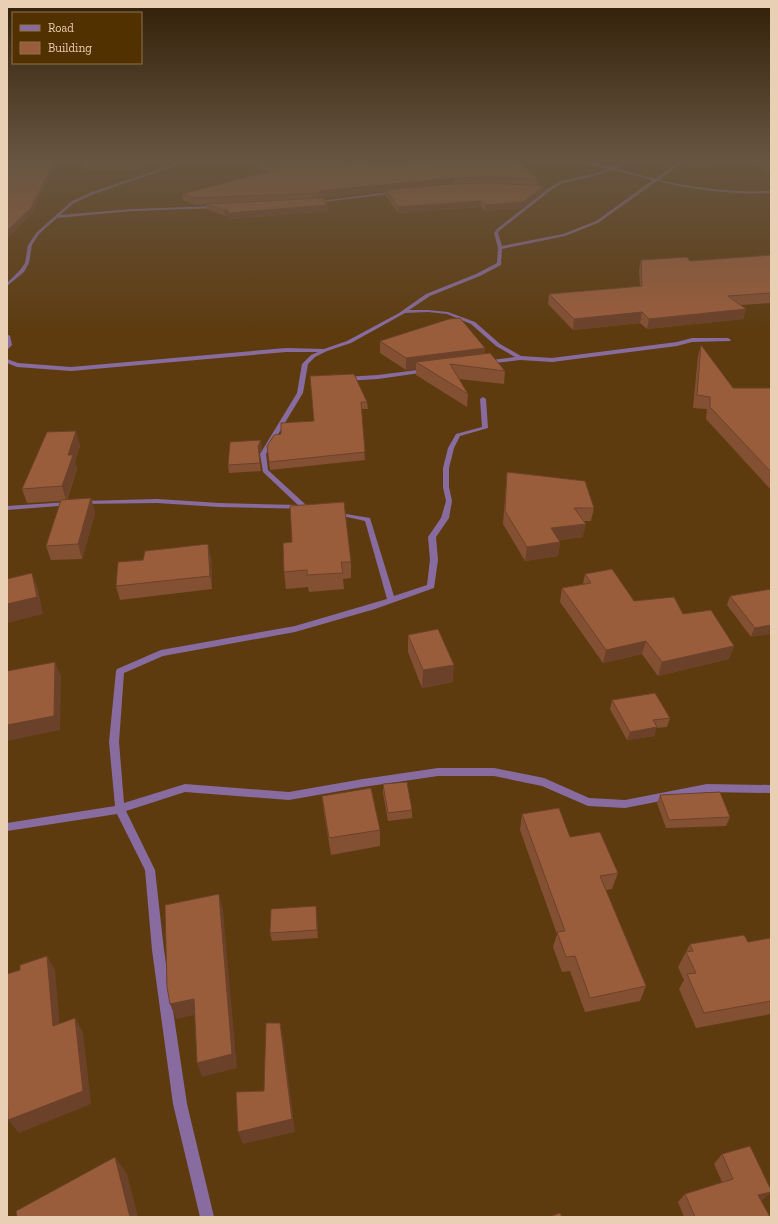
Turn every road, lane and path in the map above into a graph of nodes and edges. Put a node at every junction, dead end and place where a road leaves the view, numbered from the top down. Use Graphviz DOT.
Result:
graph roads {
  1 [pos="55,217"];
  2 [pos="514,217"];
  3 [pos="602,217"];
  4 [pos="500,248"];
  5 [pos="7,284"];
  6 [pos="404,312"];
  7 [pos="7,336"];
  8 [pos="728,340"];
  9 [pos="7,348"];
  10 [pos="325,350"];
  11 [pos="520,358"];
  12 [pos="7,362"];
  13 [pos="481,363"];
  14 [pos="431,371"];
  15 [pos="340,379"];
  16 [pos="302,380"];
  17 [pos="310,380"];
  18 [pos="483,399"];
  19 [pos="304,507"];
  20 [pos="7,508"];
  21 [pos="318,510"];
  22 [pos="333,512"];
  23 [pos="391,600"];
  24 [pos="771,789"];
  25 [pos="120,809"];
  26 [pos="7,827"];
  27 [pos="207,1217"];
  1 -- 5 [label="street"];
  2 -- 4 [label="street"];
  3 -- 4 [label="street"];
  4 -- 6 [label="street"];
  6 -- 10 [label="street"];
  6 -- 11 [label="street"];
  7 -- 9 [label="street"];
  8 -- 11 [label="street"];
  10 -- 12 [label="street"];
  10 -- 16 [label="street"];
  11 -- 13 [label="street"];
  14 -- 15 [label="street"];
  16 -- 17 [label="street"];
  16 -- 19 [label="street"];
  18 -- 23 [label="street"];
  19 -- 20 [label="street"];
  19 -- 21 [label="street"];
  22 -- 23 [label="street"];
  23 -- 25 [label="street"];
  24 -- 25 [label="street"];
  25 -- 26 [label="street"];
  25 -- 27 [label="street"];
}
